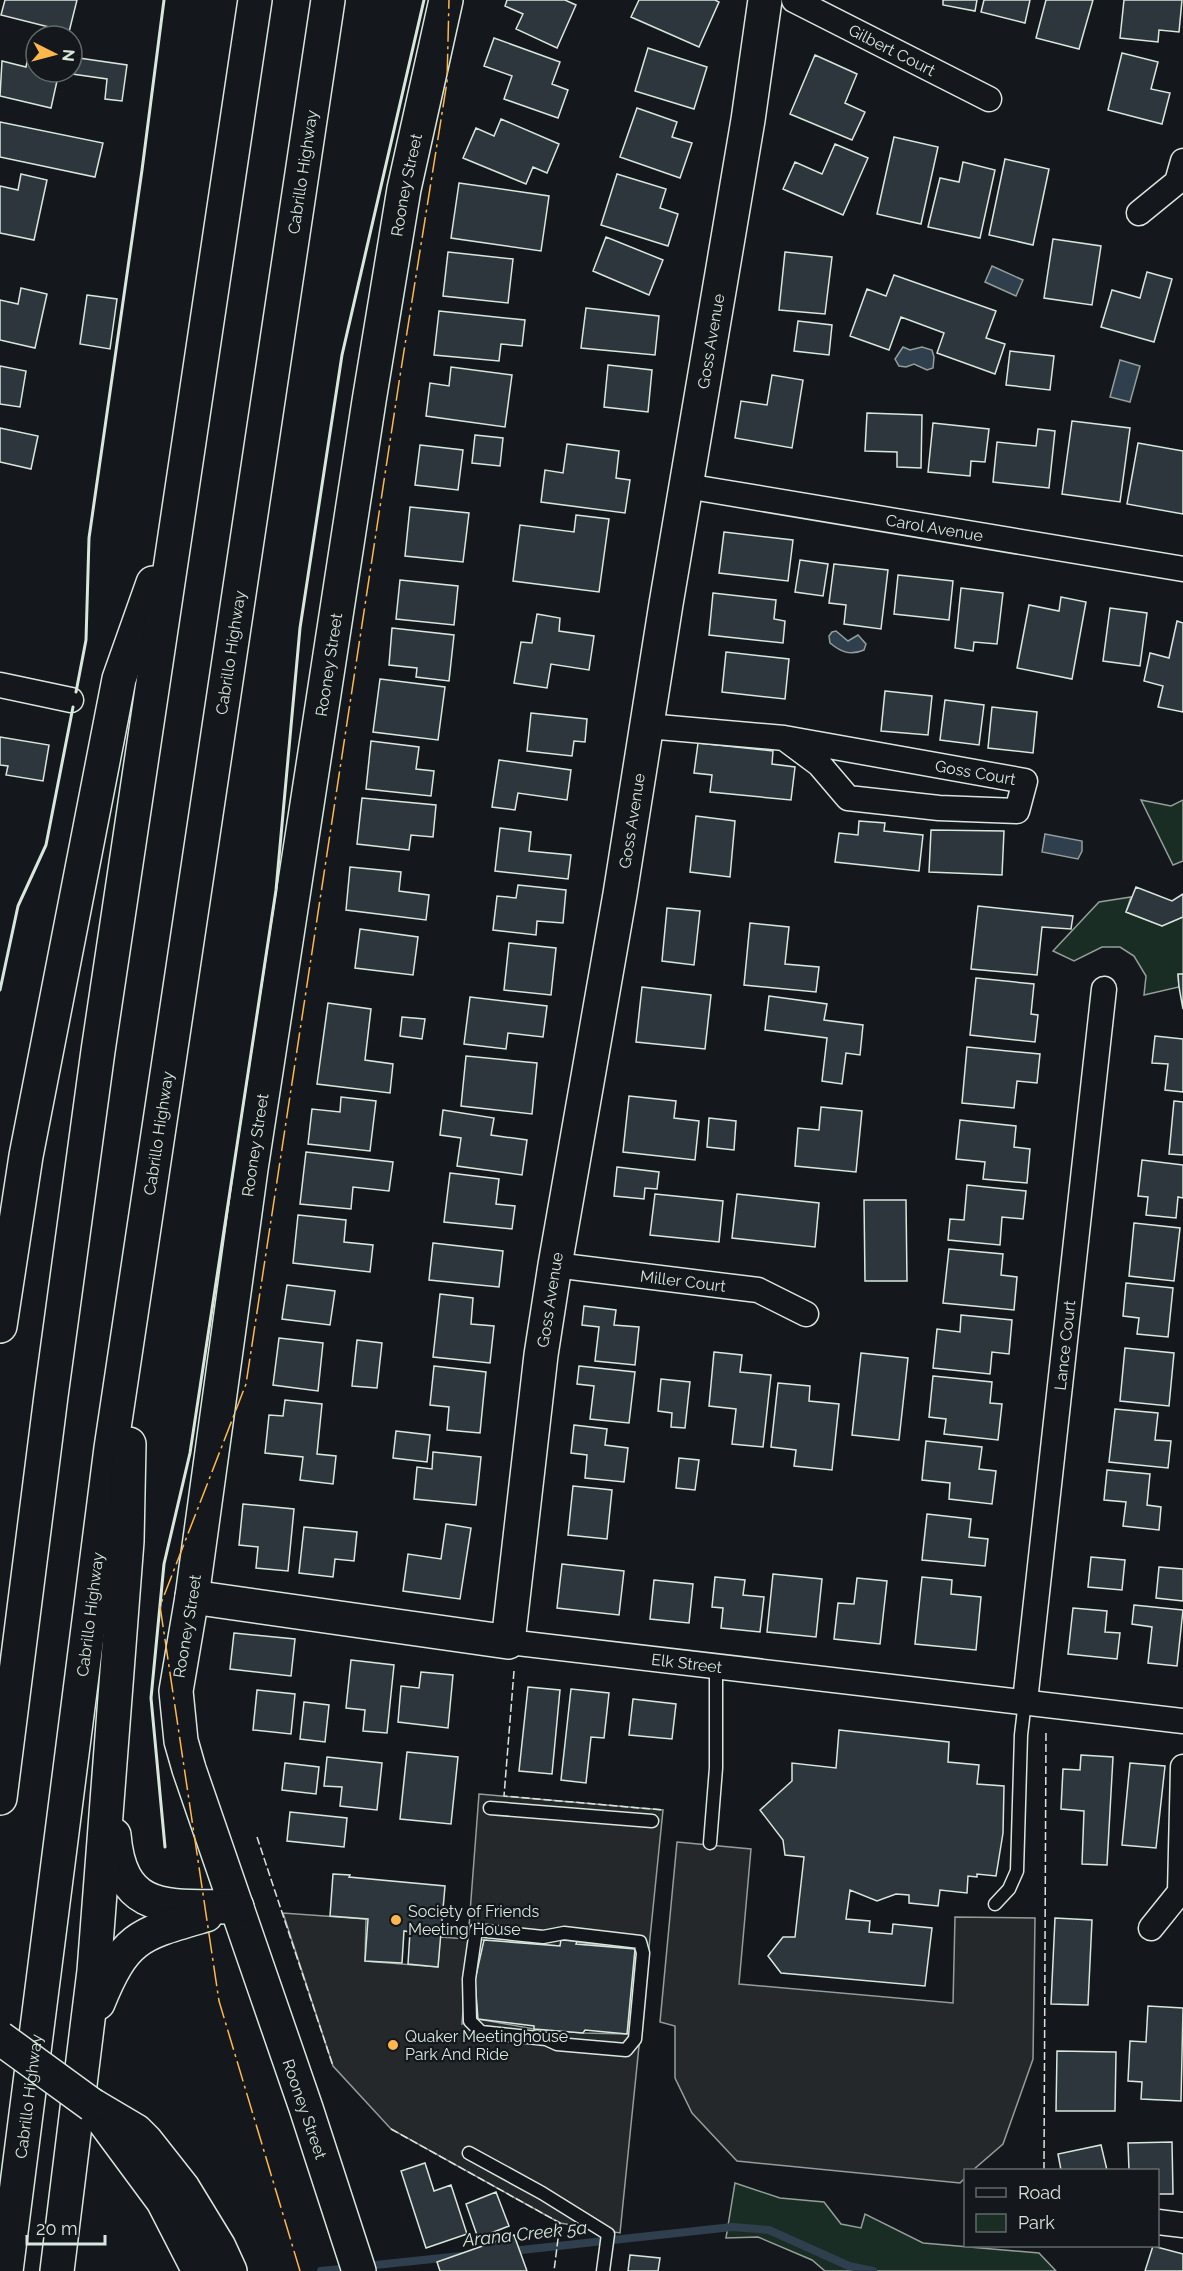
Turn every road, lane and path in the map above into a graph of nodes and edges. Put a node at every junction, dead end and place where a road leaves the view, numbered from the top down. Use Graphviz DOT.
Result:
graph roads {
  1 [pos="255,0"];
  2 [pos="328,0"];
  3 [pos="446,0"];
  4 [pos="765,0"];
  5 [pos="795,0"];
  6 [pos="989,99"];
  7 [pos="1183,161"];
  8 [pos="1139,213"];
  9 [pos="687,486"];
  10 [pos="179,508"];
  11 [pos="1183,569"];
  12 [pos="0,684"];
  13 [pos="71,699"];
  14 [pos="647,726"];
  15 [pos="784,738"];
  16 [pos="1104,989"];
  17 [pos="555,1265"];
  18 [pos="806,1314"];
  19 [pos="0,1326"];
  20 [pos="129,1337"];
  21 [pos="192,1597"];
  22 [pos="508,1642"];
  23 [pos="716,1667"];
  24 [pos="1025,1701"];
  25 [pos="1183,1721"];
  26 [pos="112,1746"];
  27 [pos="1183,1767"];
  28 [pos="0,1798"];
  29 [pos="490,1808"];
  30 [pos="652,1821"];
  31 [pos="710,1843"];
  32 [pos="995,1904"];
  33 [pos="237,1907"];
  34 [pos="1151,1928"];
  35 [pos="86,2036"];
  36 [pos="0,2037"];
  37 [pos="626,2050"];
  38 [pos="469,2153"];
  39 [pos="141,2154"];
  40 [pos="1159,2222"];
  41 [pos="1183,2225"];
  42 [pos="6,2271"];
  43 [pos="57,2271"];
  44 [pos="200,2271"];
  45 [pos="230,2271"];
  46 [pos="359,2271"];
  47 [pos="603,2271"];
  1 -- 10 [label="main road"];
  2 -- 20 [label="main road, Cabrillo Highway"];
  3 -- 21 [label="main road, Rooney Street"];
  4 -- 9 [label="main road, Goss Avenue"];
  5 -- 6 [label="street, Gilbert Court"];
  7 -- 8 [label="street"];
  9 -- 11 [label="street, Carol Avenue"];
  9 -- 14 [label="main road, Goss Avenue"];
  10 -- 19 [label="main road"];
  10 -- 28 [label="main road"];
  12 -- 13 [label="street"];
  14 -- 15 [label="street, Goss Court"];
  14 -- 17 [label="main road, Goss Avenue"];
  15 -- 15 [label="street, Goss Court"];
  16 -- 24 [label="street, Lance Court"];
  17 -- 18 [label="street, Miller Court"];
  17 -- 22 [label="main road, Goss Avenue"];
  20 -- 26 [label="main road"];
  20 -- 42 [label="main road, Cabrillo Highway"];
  21 -- 22 [label="main road, Elk Street"];
  21 -- 33 [label="main road, Rooney Street"];
  22 -- 23 [label="street, Elk Street"];
  23 -- 24 [label="street, Elk Street"];
  23 -- 31 [label="lane"];
  24 -- 25 [label="street, Elk Street"];
  24 -- 32 [label="lane"];
  26 -- 33 [label="main road"];
  26 -- 35 [label="main road"];
  27 -- 34 [label="street"];
  29 -- 30 [label="lane"];
  33 -- 35 [label="main road"];
  33 -- 46 [label="main road, Rooney Street"];
  35 -- 43 [label="main road"];
  36 -- 39 [label="main road, bridge"];
  37 -- 37 [label="lane"];
  38 -- 47 [label="lane"];
  39 -- 44 [label="main road"];
  39 -- 45 [label="main road"];
  40 -- 41 [label="street"];
}
